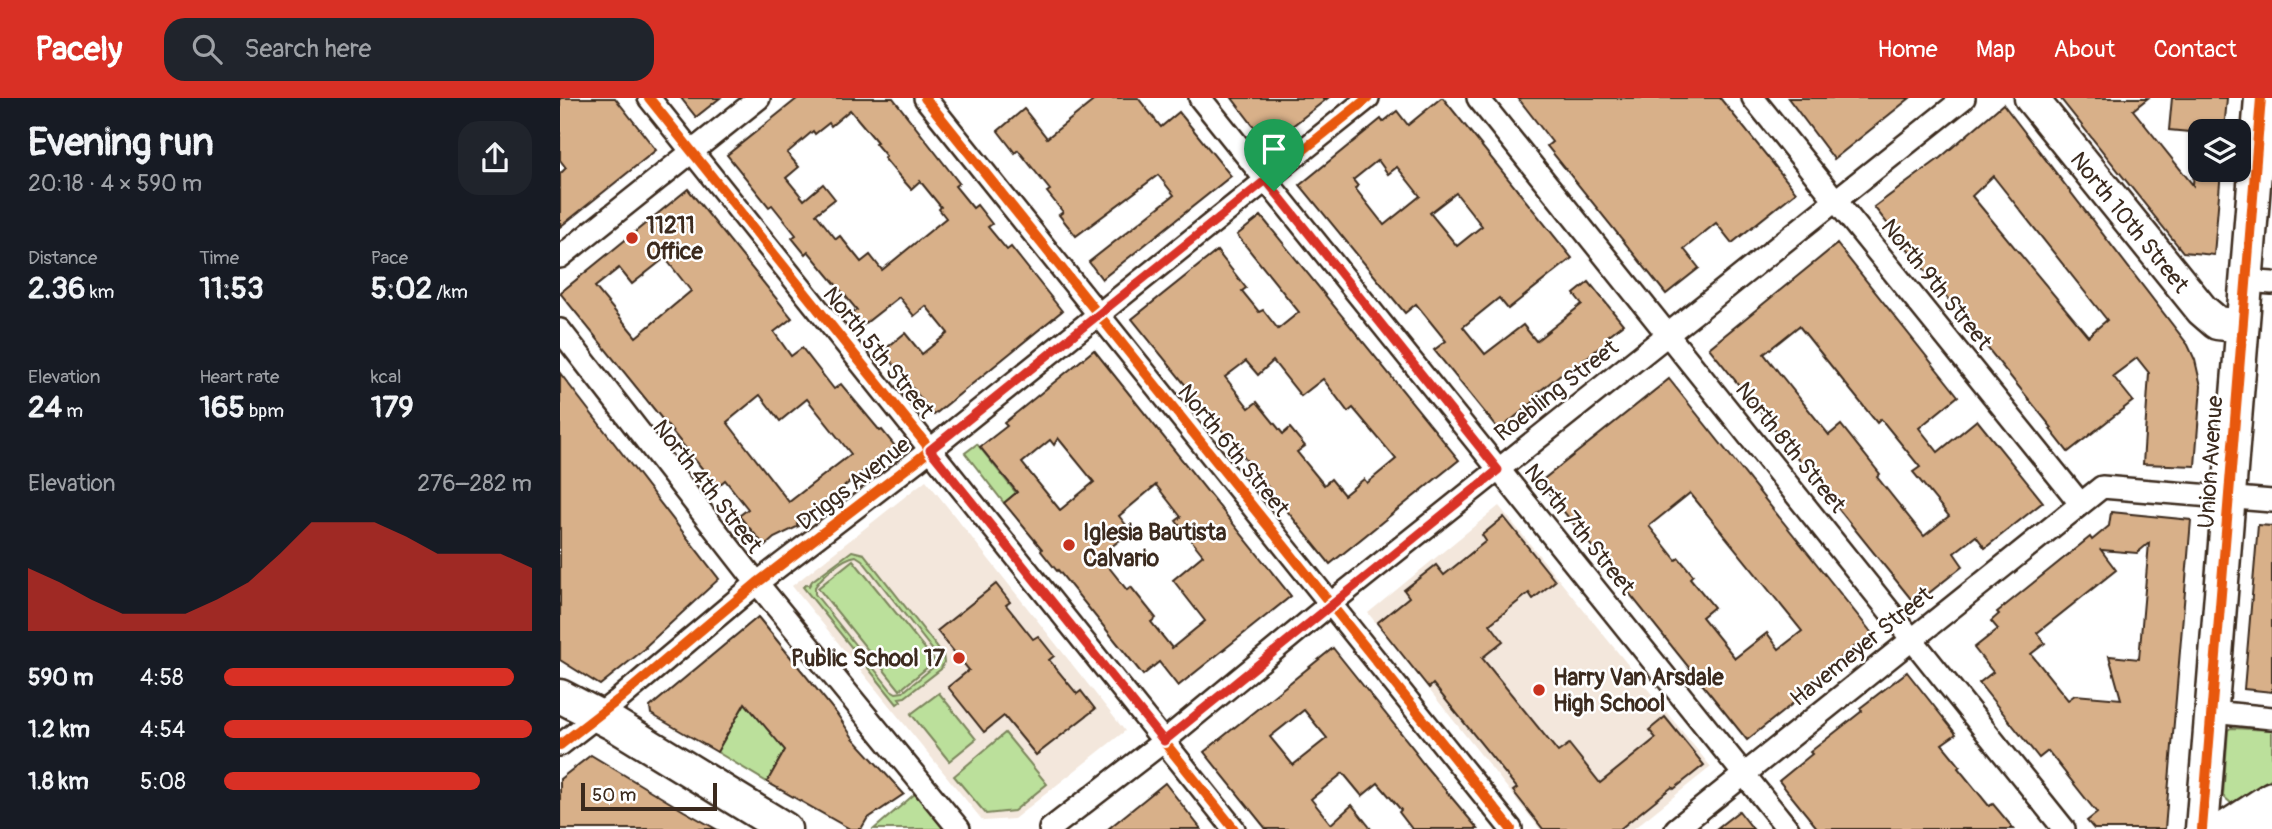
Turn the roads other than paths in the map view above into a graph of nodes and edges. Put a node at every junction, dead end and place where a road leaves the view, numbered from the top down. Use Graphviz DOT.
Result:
graph roads {
  1 [pos="649,98"];
  2 [pos="759,98"];
  3 [pos="925,98"];
  4 [pos="1200,98"];
  5 [pos="1368,98"];
  6 [pos="1478,98"];
  7 [pos="1753,98"];
  8 [pos="1964,98"];
  9 [pos="2031,98"];
  10 [pos="2261,98"];
  11 [pos="692,152"];
  12 [pos="1266,180"];
  13 [pos="1836,201"];
  14 [pos="560,257"];
  15 [pos="2259,282"];
  16 [pos="1099,314"];
  17 [pos="2242,326"];
  18 [pos="560,330"];
  19 [pos="1667,335"];
  20 [pos="930,450"];
  21 [pos="1498,470"];
  22 [pos="2228,498"];
  23 [pos="2272,501"];
  24 [pos="2080,503"];
  25 [pos="757,583"];
  26 [pos="1331,604"];
  27 [pos="1911,640"];
  28 [pos="560,696"];
  29 [pos="2212,712"];
  30 [pos="598,716"];
  31 [pos="2272,718"];
  32 [pos="1164,741"];
  33 [pos="560,745"];
  34 [pos="1744,775"];
  35 [pos="2272,798"];
  36 [pos="2272,824"];
  37 [pos="785,829"];
  38 [pos="958,829"];
  39 [pos="1050,829"];
  40 [pos="1234,829"];
  41 [pos="1511,829"];
  42 [pos="1676,829"];
  43 [pos="1788,829"];
  44 [pos="2064,829"];
  45 [pos="2202,829"];
  46 [pos="2224,829"];
  47 [pos="2265,829"];
  1 -- 11 [label="street, North 5th Street"];
  2 -- 11 [label="street"];
  3 -- 16 [label="street, North 6th Street"];
  4 -- 12 [label="street, North 7th Street"];
  5 -- 12 [label="street, Driggs Avenue"];
  6 -- 19 [label="street, North 8th Street"];
  7 -- 13 [label="street, North 9th Street"];
  8 -- 13 [label="street, Roebling Street"];
  9 -- 17 [label="street, North 10th Street"];
  10 -- 15 [label="street, Union Avenue"];
  11 -- 14 [label="street"];
  11 -- 20 [label="street, North 5th Street"];
  12 -- 16 [label="street, Driggs Avenue"];
  12 -- 21 [label="street, North 7th Street"];
  13 -- 19 [label="street, Roebling Street"];
  13 -- 24 [label="street, North 9th Street"];
  15 -- 17 [label="street, Union Avenue"];
  16 -- 20 [label="street, Driggs Avenue"];
  16 -- 26 [label="street, North 6th Street"];
  17 -- 22 [label="street, Union Avenue"];
  18 -- 25 [label="street, North 4th Street"];
  19 -- 21 [label="street, Roebling Street"];
  19 -- 27 [label="street, North 8th Street"];
  20 -- 25 [label="street, Driggs Avenue"];
  20 -- 32 [label="street, North 5th Street"];
  21 -- 26 [label="street, Roebling Street"];
  21 -- 34 [label="street, North 7th Street"];
  22 -- 23 [label="street, Havemeyer Street"];
  22 -- 24 [label="street, Havemeyer Street"];
  22 -- 29 [label="street, Union Avenue"];
  24 -- 27 [label="street, Havemeyer Street"];
  25 -- 30 [label="street, Driggs Avenue"];
  25 -- 38 [label="street, North 4th Street"];
  26 -- 32 [label="street, Roebling Street"];
  26 -- 41 [label="street, North 6th Street"];
  27 -- 34 [label="street, Havemeyer Street"];
  27 -- 44 [label="street, North 8th Street"];
  28 -- 30 [label="street"];
  29 -- 31 [label="street"];
  29 -- 45 [label="street, Union Avenue"];
  30 -- 33 [label="street, Driggs Avenue"];
  30 -- 37 [label="street"];
  32 -- 39 [label="street, Roebling Street"];
  32 -- 40 [label="street, North 5th Street"];
  34 -- 42 [label="street, Havemeyer Street"];
  34 -- 43 [label="street, North 7th Street"];
  35 -- 46 [label="street"];
  36 -- 47 [label="highway"];
}
